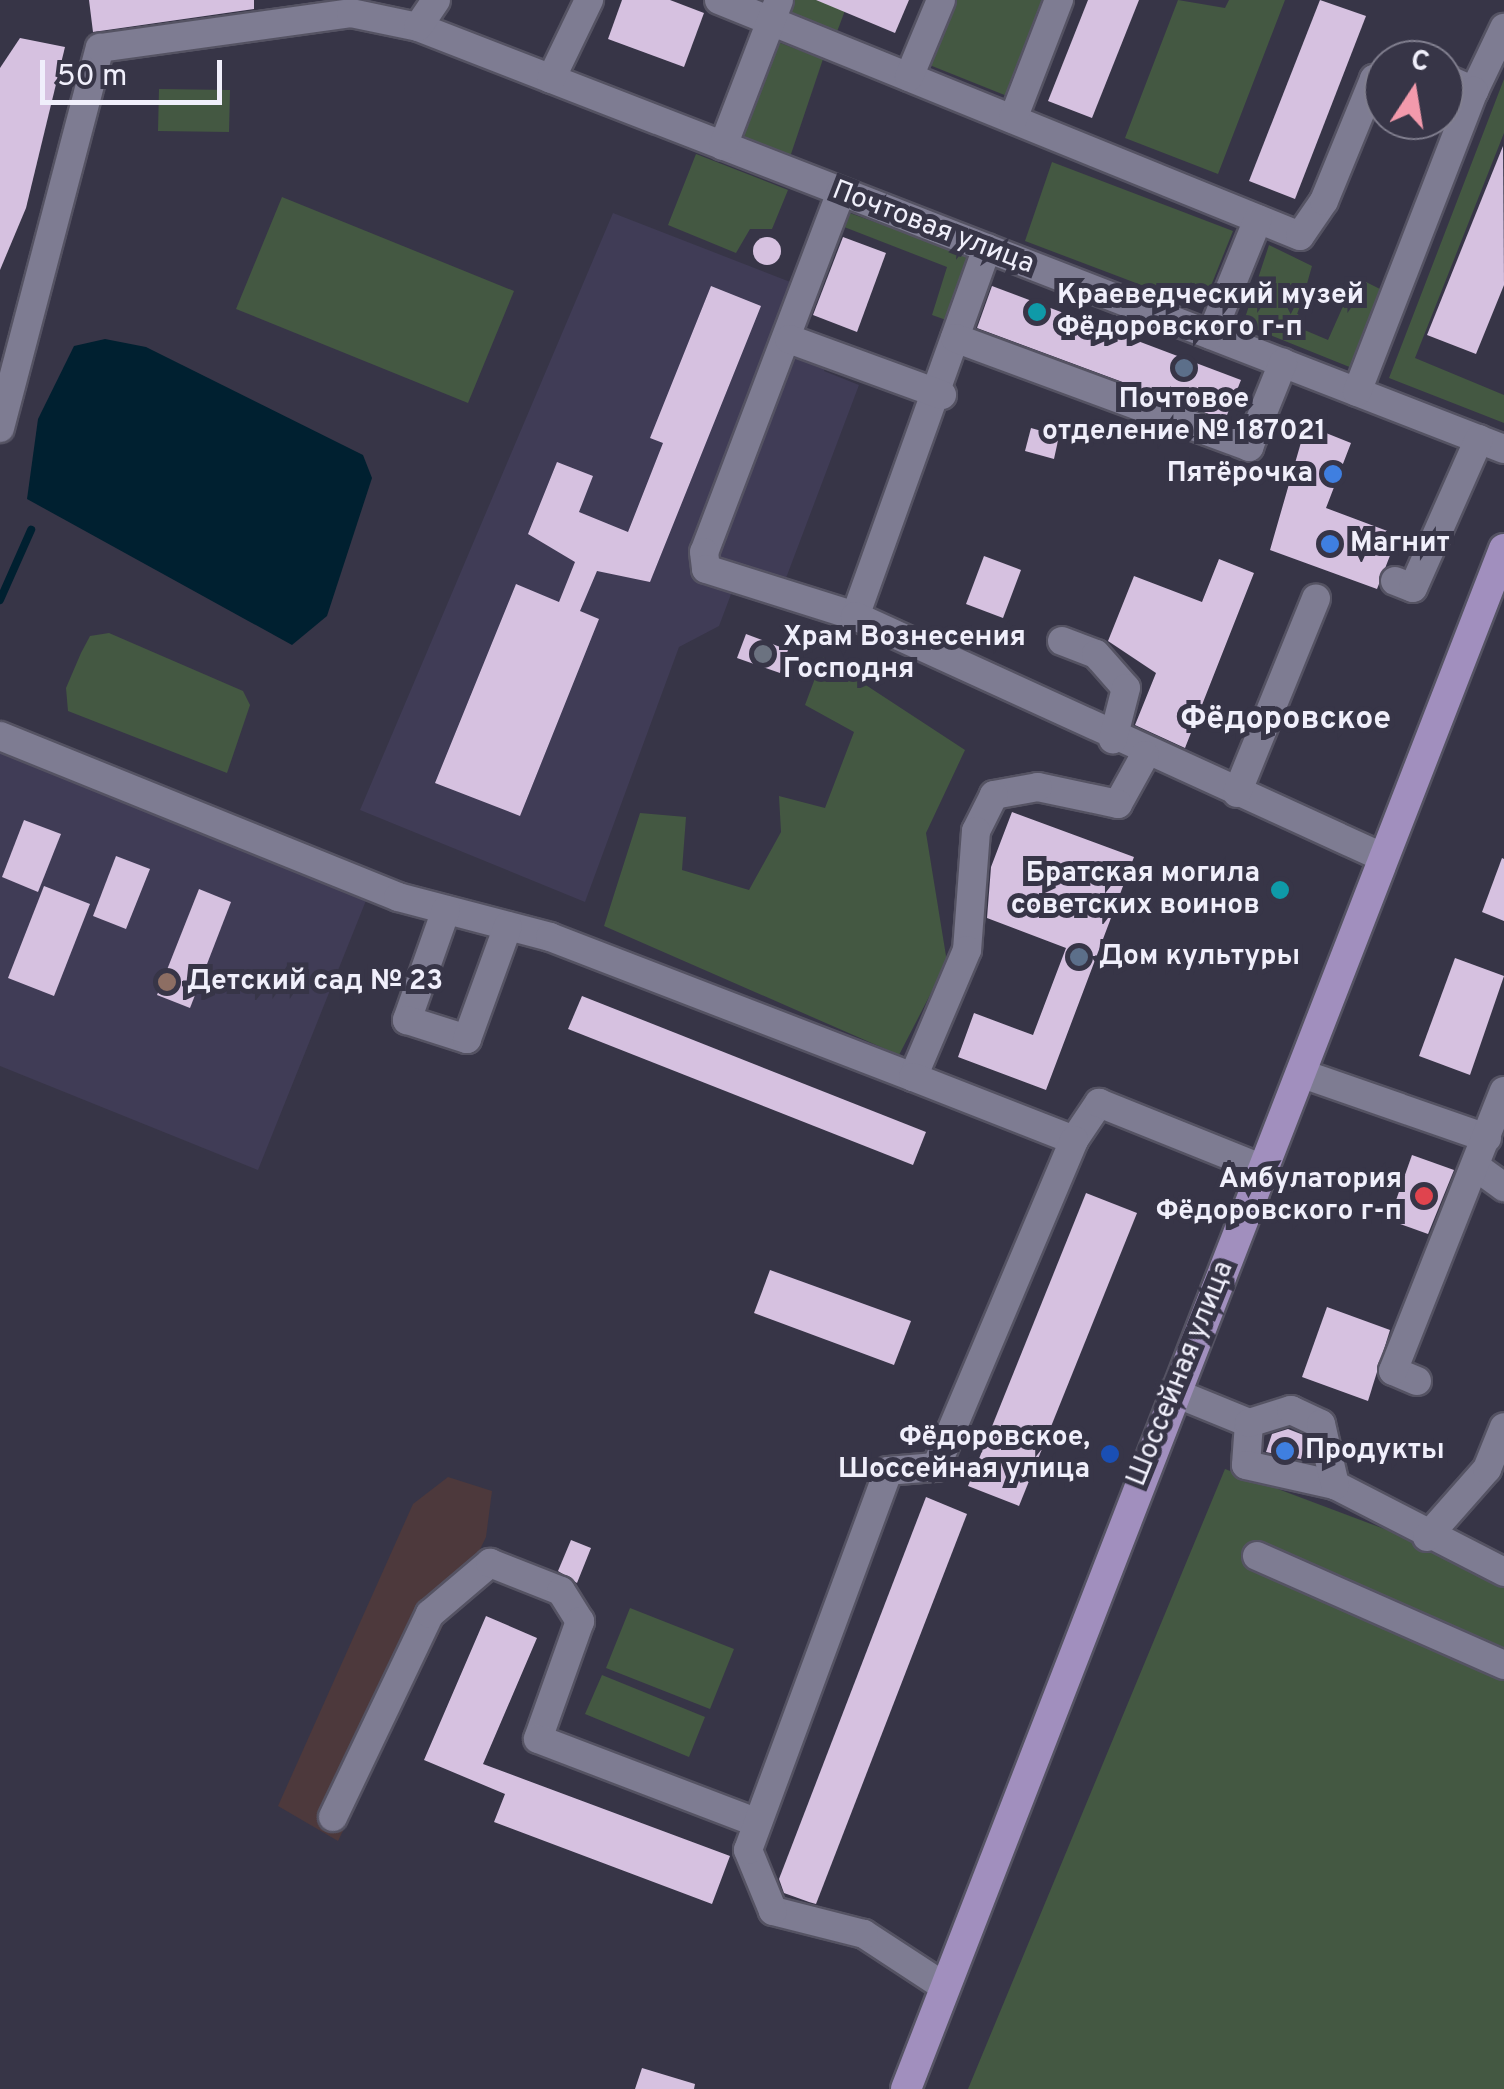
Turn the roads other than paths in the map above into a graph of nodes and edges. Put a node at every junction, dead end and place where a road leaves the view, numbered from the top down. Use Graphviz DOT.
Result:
graph roads {
  1 [pos="436,0"];
  2 [pos="589,0"];
  3 [pos="719,0"];
  4 [pos="941,0"];
  5 [pos="1059,0"];
  6 [pos="775,11"];
  7 [pos="418,28"];
  8 [pos="1504,28"];
  9 [pos="909,77"];
  10 [pos="551,79"];
  11 [pos="1464,87"];
  12 [pos="1474,91"];
  13 [pos="1364,103"];
  14 [pos="1012,119"];
  15 [pos="723,146"];
  16 [pos="841,192"];
  17 [pos="1258,219"];
  18 [pos="987,248"];
  19 [pos="1211,335"];
  20 [pos="954,338"];
  21 [pos="789,340"];
  22 [pos="1283,364"];
  23 [pos="1357,392"];
  24 [pos="942,396"];
  25 [pos="0,428"];
  26 [pos="1491,444"];
  27 [pos="1504,549"];
  28 [pos="1395,581"];
  29 [pos="1316,598"];
  30 [pos="855,616"];
  31 [pos="1062,640"];
  32 [pos="0,736"];
  33 [pos="1114,739"];
  34 [pos="1145,755"];
  35 [pos="1237,794"];
  36 [pos="1382,857"];
  37 [pos="446,910"];
  38 [pos="508,926"];
  39 [pos="1300,1073"];
  40 [pos="913,1077"];
  41 [pos="1504,1091"];
  42 [pos="1486,1138"];
  43 [pos="1074,1140"];
  44 [pos="1263,1169"];
  45 [pos="1479,1169"];
  46 [pos="1504,1187"];
  47 [pos="1418,1381"];
  48 [pos="1173,1392"];
  49 [pos="1249,1423"];
  50 [pos="1504,1427"];
  51 [pos="1336,1485"];
  52 [pos="1427,1538"];
  53 [pos="1256,1556"];
  54 [pos="1504,1572"];
  55 [pos="1504,1665"];
  56 [pos="332,1817"];
  57 [pos="758,1823"];
  58 [pos="945,1987"];
  59 [pos="906,2089"];
  1 -- 7 [label="street"];
  2 -- 10 [label="street"];
  3 -- 6 [label="street"];
  4 -- 9 [label="street"];
  5 -- 14 [label="street"];
  6 -- 9 [label="street"];
  6 -- 15 [label="street"];
  7 -- 10 [label="street, Почтовая улица"];
  7 -- 25 [label="street, Почтовая улица"];
  8 -- 12 [label="street"];
  9 -- 14 [label="street"];
  10 -- 15 [label="street, Почтовая улица"];
  11 -- 12 [label="street"];
  12 -- 23 [label="street"];
  13 -- 17 [label="street"];
  14 -- 17 [label="street"];
  15 -- 16 [label="street, Почтовая улица"];
  16 -- 18 [label="street, Почтовая улица"];
  16 -- 21 [label="street"];
  17 -- 19 [label="street"];
  18 -- 19 [label="street, Почтовая улица"];
  18 -- 20 [label="street"];
  19 -- 22 [label="street, Почтовая улица"];
  20 -- 22 [label="street"];
  20 -- 24 [label="street"];
  21 -- 24 [label="street"];
  21 -- 30 [label="street"];
  22 -- 23 [label="street, Почтовая улица"];
  23 -- 26 [label="street, Почтовая улица"];
  24 -- 30 [label="street"];
  26 -- 28 [label="street"];
  27 -- 36 [label="main road, Шоссейная улица"];
  29 -- 35 [label="street"];
  30 -- 33 [label="street"];
  31 -- 33 [label="street"];
  32 -- 37 [label="street"];
  33 -- 34 [label="street"];
  34 -- 35 [label="street"];
  34 -- 40 [label="street"];
  35 -- 36 [label="street"];
  36 -- 39 [label="main road, Шоссейная улица"];
  37 -- 38 [label="street"];
  37 -- 38 [label="street"];
  38 -- 40 [label="street"];
  39 -- 42 [label="street"];
  39 -- 44 [label="main road, Шоссейная улица"];
  40 -- 43 [label="street"];
  41 -- 42 [label="street"];
  42 -- 45 [label="street"];
  43 -- 44 [label="street"];
  43 -- 57 [label="street"];
  44 -- 48 [label="main road, Шоссейная улица"];
  45 -- 46 [label="street"];
  45 -- 47 [label="street"];
  48 -- 49 [label="street"];
  48 -- 58 [label="main road, Шоссейная улица"];
  49 -- 51 [label="street"];
  49 -- 51 [label="street"];
  50 -- 52 [label="street"];
  51 -- 52 [label="street"];
  52 -- 54 [label="street"];
  53 -- 55 [label="street"];
  56 -- 57 [label="street"];
  57 -- 58 [label="street"];
  58 -- 59 [label="main road, Шоссейная улица"];
}
